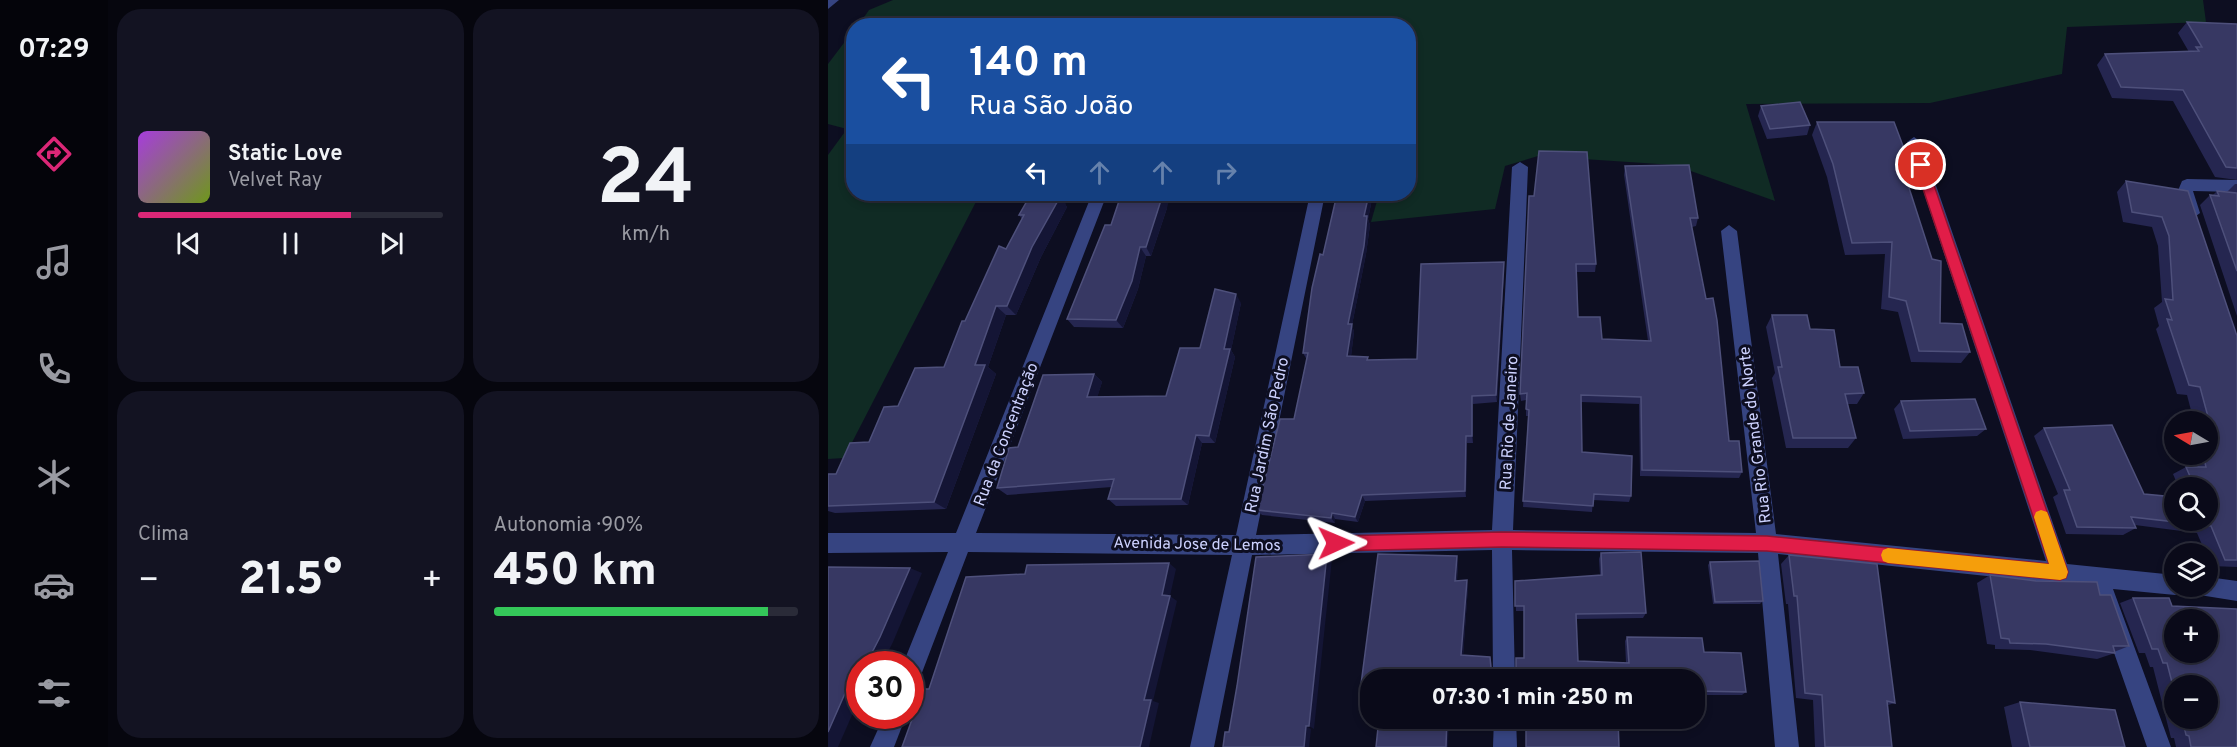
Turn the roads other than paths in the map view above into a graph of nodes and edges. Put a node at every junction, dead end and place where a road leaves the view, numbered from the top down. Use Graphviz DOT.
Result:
graph roads {
  1 [pos="833,0"];
  2 [pos="828,5"];
  3 [pos="1914,142"];
  4 [pos="1521,167"];
  5 [pos="2237,186"];
  6 [pos="1096,201"];
  7 [pos="1316,201"];
  8 [pos="2198,228"];
  9 [pos="1730,231"];
  10 [pos="1502,540"];
  11 [pos="828,543"];
  12 [pos="962,543"];
  13 [pos="1767,543"];
  14 [pos="1242,545"];
  15 [pos="2060,572"];
  16 [pos="2098,578"];
  17 [pos="2164,584"];
  18 [pos="2218,589"];
  19 [pos="2237,591"];
  20 [pos="919,651"];
  21 [pos="1504,669"];
  22 [pos="890,729"];
  23 [pos="1505,729"];
  24 [pos="882,747"];
  25 [pos="1202,747"];
  26 [pos="1505,747"];
  27 [pos="1787,747"];
  28 [pos="2158,747"];
  1 -- 2 [label="street"];
  3 -- 15 [label="street"];
  4 -- 10 [label="street, Rua Rio de Janeiro"];
  5 -- 8 [label="street"];
  6 -- 12 [label="street, Rua da Concentração"];
  7 -- 14 [label="street, Rua Jardim São Pedro"];
  9 -- 13 [label="street, Rua Rio Grande do Norte"];
  10 -- 13 [label="street, Avenida Jose de Lemos"];
  10 -- 14 [label="street, Avenida Jose de Lemos"];
  10 -- 21 [label="street, Rua Rio de Janeiro"];
  11 -- 12 [label="street, Avenida Jose de Lemos"];
  12 -- 14 [label="street, Avenida Jose de Lemos"];
  12 -- 20 [label="street, Rua da Concentração"];
  13 -- 15 [label="street, Avenida Jose de Lemos"];
  13 -- 27 [label="street, Rua Rio Grande do Norte"];
  14 -- 25 [label="street, Rua Jardim São Pedro"];
  15 -- 16 [label="street, Avenida Jose de Lemos"];
  16 -- 17 [label="street, Avenida Jose de Lemos"];
  16 -- 28 [label="street"];
  18 -- 19 [label="street"];
  22 -- 24 [label="street"];
  23 -- 26 [label="street"];
}
